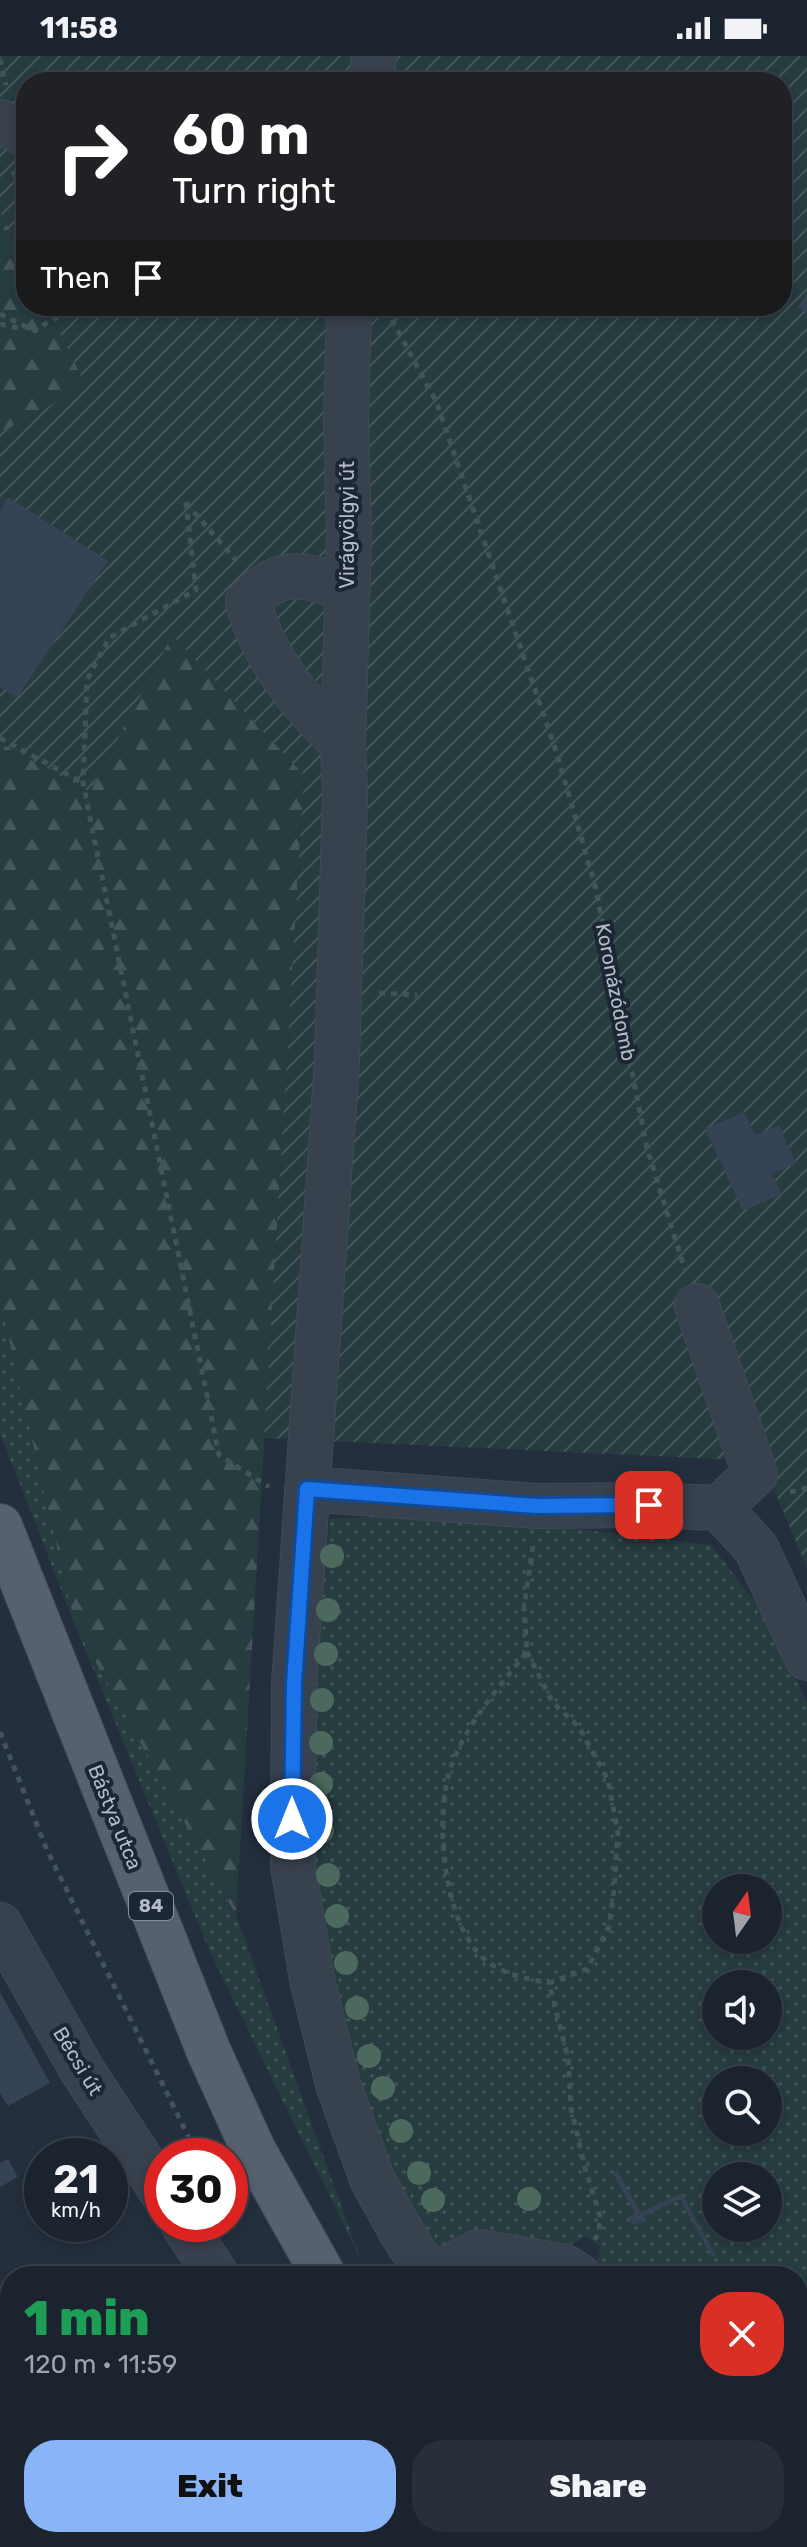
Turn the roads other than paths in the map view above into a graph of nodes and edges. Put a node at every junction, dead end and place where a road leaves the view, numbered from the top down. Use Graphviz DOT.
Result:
graph roads {
  1 [pos="349,316"];
  2 [pos="347,591"];
  3 [pos="343,744"];
  4 [pos="697,1306"];
  5 [pos="287,1488"];
  6 [pos="719,1508"];
  7 [pos="0,1526"];
  8 [pos="807,1658"];
  9 [pos="0,1925"];
  10 [pos="144,2165"];
  11 [pos="195,2242"];
  12 [pos="210,2266"];
  13 [pos="318,2266"];
  14 [pos="424,2266"];
  15 [pos="451,2266"];
  16 [pos="544,2266"];
  1 -- 2 [label="street, Virágvölgyi út"];
  2 -- 3 [label="street, Virágvölgyi út"];
  2 -- 3 [label="street"];
  3 -- 5 [label="street, Virágvölgyi út"];
  4 -- 6 [label="street"];
  5 -- 6 [label="street"];
  5 -- 14 [label="street, Virágvölgyi út"];
  6 -- 8 [label="street"];
  7 -- 13 [label="main road, Bástya utca / 84"];
  9 -- 10 [label="street, Bécsi út"];
  11 -- 12 [label="street"];
  15 -- 16 [label="street"];
}
